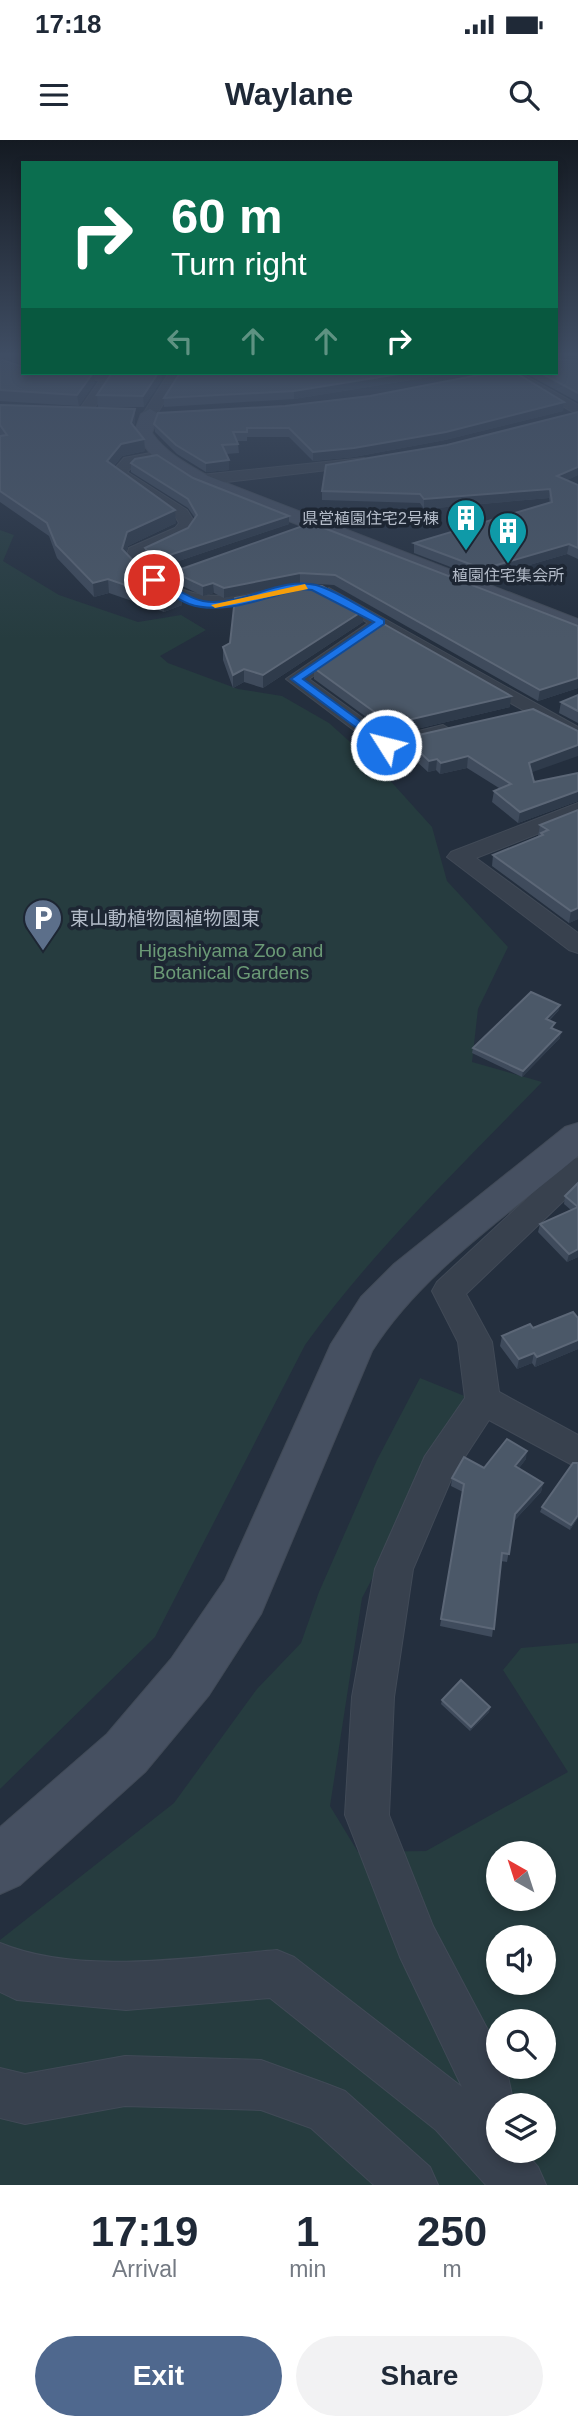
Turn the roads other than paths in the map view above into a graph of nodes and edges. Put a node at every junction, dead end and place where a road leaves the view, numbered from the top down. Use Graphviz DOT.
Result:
graph roads {
  1 [pos="155,448"];
  2 [pos="161,455"];
  3 [pos="378,459"];
  4 [pos="201,480"];
  5 [pos="316,523"];
  6 [pos="291,531"];
  7 [pos="179,571"];
  8 [pos="154,580"];
  9 [pos="292,588"];
  10 [pos="314,588"];
  11 [pos="380,622"];
  12 [pos="578,627"];
  13 [pos="567,701"];
  14 [pos="533,710"];
  15 [pos="500,717"];
  16 [pos="462,726"];
  17 [pos="578,735"];
  18 [pos="578,810"];
  19 [pos="578,945"];
  20 [pos="578,1136"];
  21 [pos="578,1168"];
  22 [pos="483,1400"];
  23 [pos="578,1453"];
  24 [pos="13,1855"];
  25 [pos="0,1966"];
  26 [pos="0,2094"];
  27 [pos="508,2172"];
  28 [pos="412,2185"];
  1 -- 2 [label="street"];
  2 -- 4 [label="street"];
  2 -- 8 [label="street"];
  3 -- 4 [label="street"];
  4 -- 5 [label="street"];
  5 -- 6 [label="street"];
  5 -- 12 [label="street"];
  7 -- 8 [label="street"];
  8 -- 9 [label="street"];
  10 -- 11 [label="street"];
  11 -- 14 [label="street"];
  11 -- 16 [label="street"];
  13 -- 14 [label="street"];
  14 -- 15 [label="street"];
  14 -- 17 [label="street"];
  18 -- 19 [label="street"];
  20 -- 24 [label="street"];
  21 -- 22 [label="street"];
  22 -- 23 [label="street"];
  22 -- 27 [label="street"];
  25 -- 27 [label="street"];
  26 -- 28 [label="street"];
}
